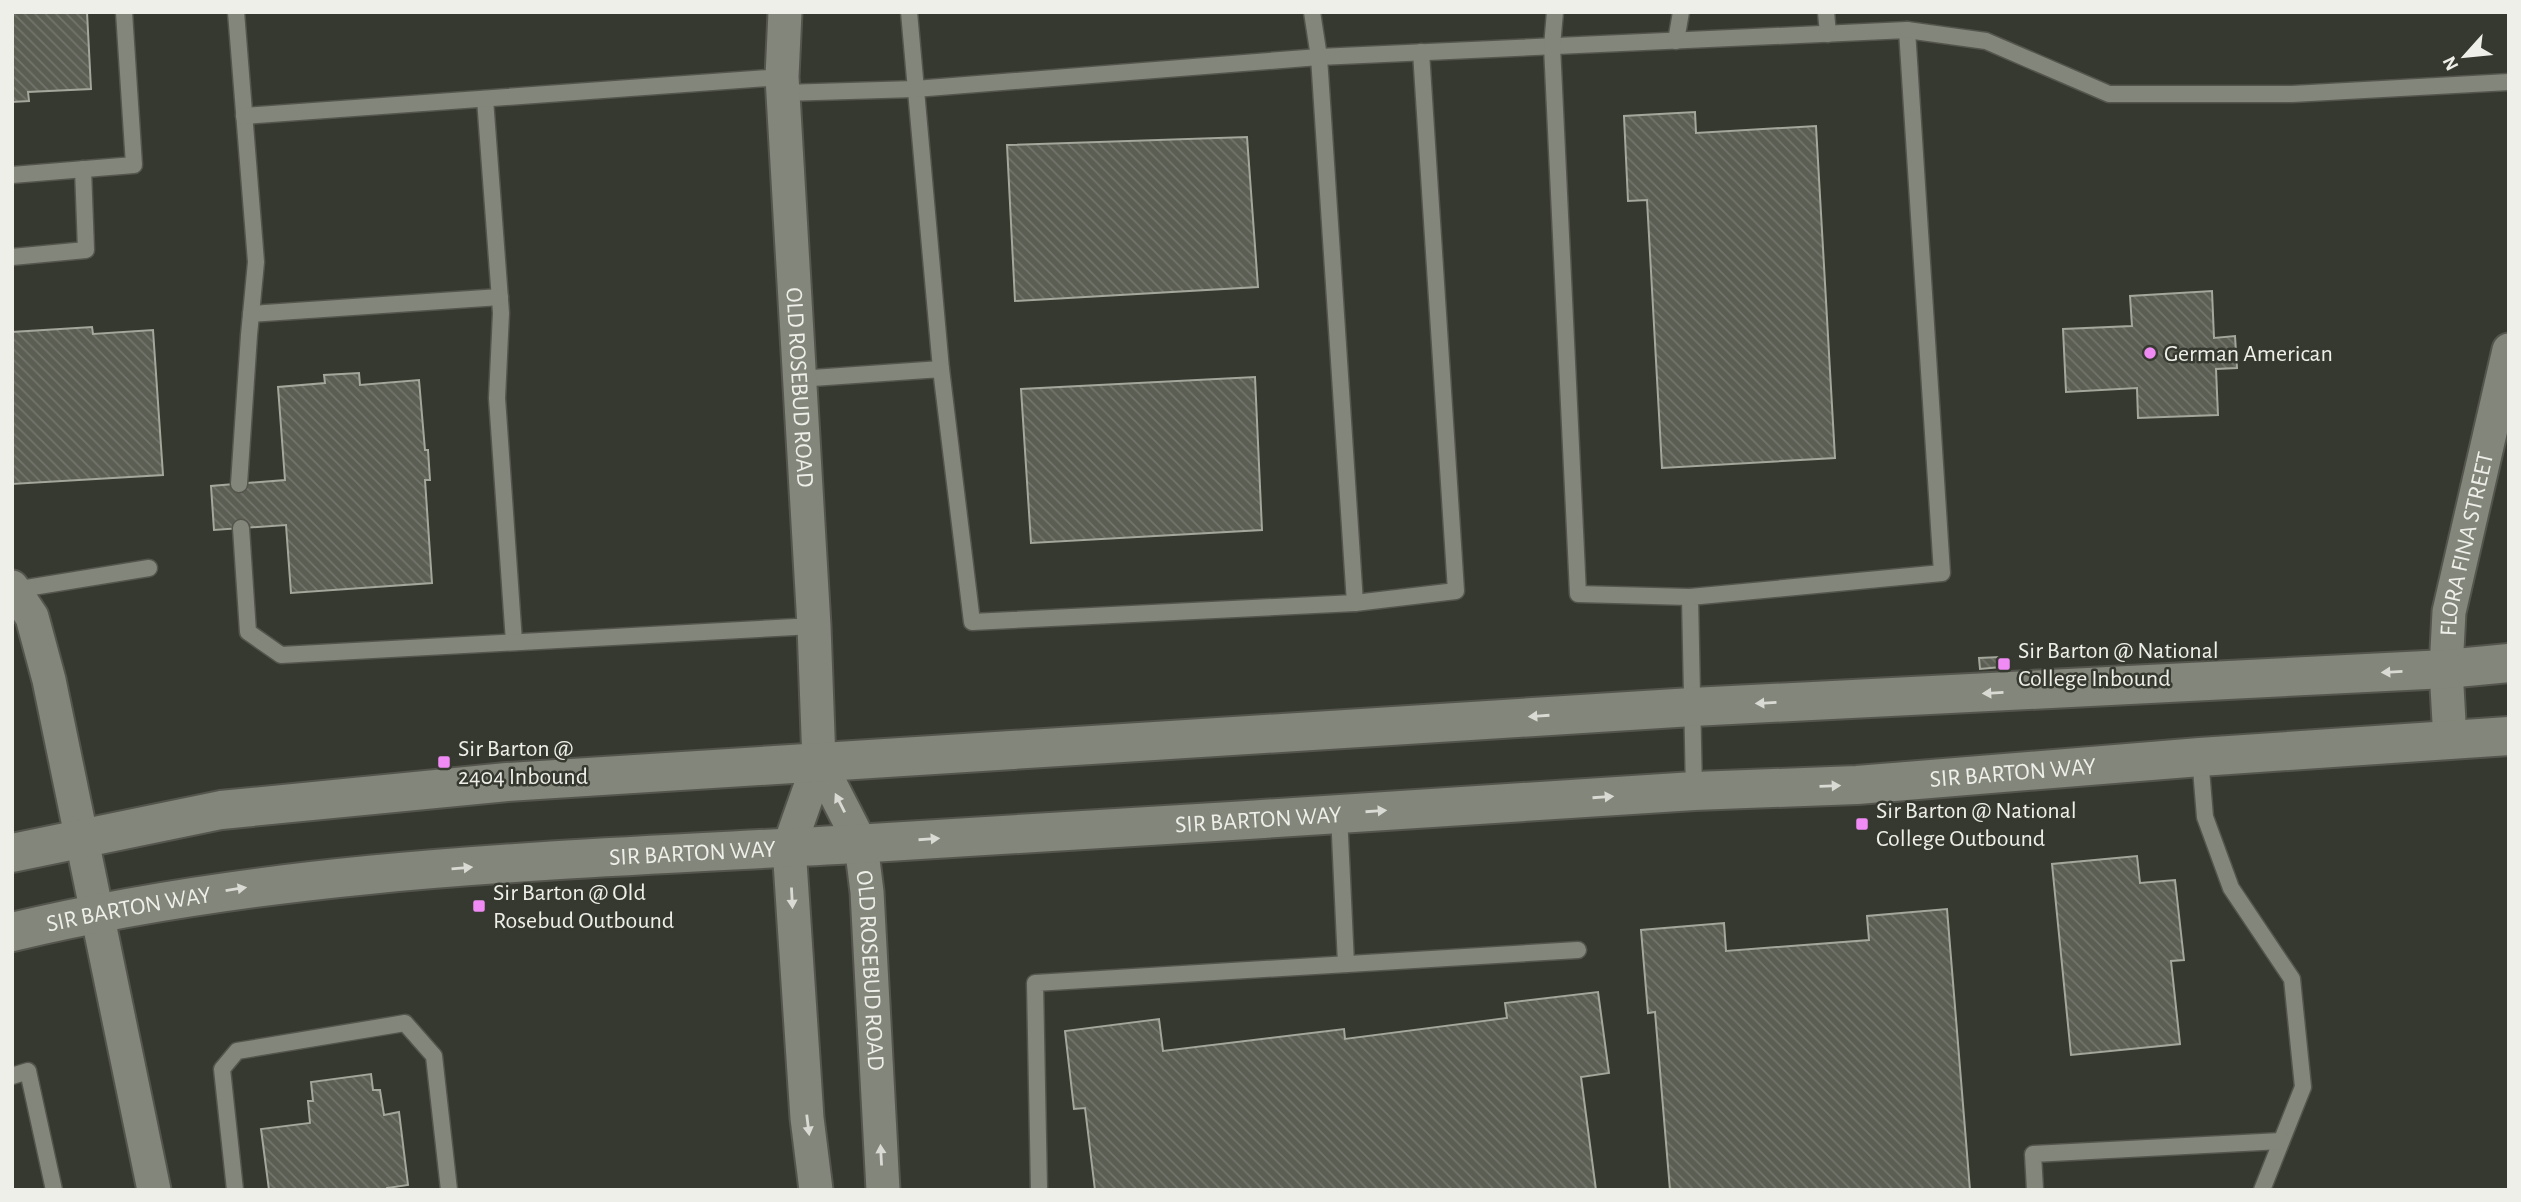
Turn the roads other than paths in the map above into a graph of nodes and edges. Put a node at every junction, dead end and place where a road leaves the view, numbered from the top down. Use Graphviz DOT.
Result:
graph roads {
  1 [pos="124,12"];
  2 [pos="236,12"];
  3 [pos="785,12"];
  4 [pos="909,12"];
  5 [pos="1312,12"];
  6 [pos="1555,12"];
  7 [pos="1681,12"];
  8 [pos="1826,12"];
  9 [pos="1907,30"];
  10 [pos="1828,34"];
  11 [pos="1676,41"];
  12 [pos="1552,46"];
  13 [pos="1421,52"];
  14 [pos="1320,57"];
  15 [pos="2509,82"];
  16 [pos="782,85"];
  17 [pos="915,89"];
  18 [pos="485,99"];
  19 [pos="244,116"];
  20 [pos="83,169"];
  21 [pos="12,175"];
  22 [pos="12,257"];
  23 [pos="500,297"];
  24 [pos="251,314"];
  25 [pos="2509,350"];
  26 [pos="940,369"];
  27 [pos="798,379"];
  28 [pos="239,484"];
  29 [pos="241,528"];
  30 [pos="149,568"];
  31 [pos="13,589"];
  32 [pos="1690,597"];
  33 [pos="1355,603"];
  34 [pos="814,626"];
  35 [pos="514,642"];
  36 [pos="2509,663"];
  37 [pos="2446,669"];
  38 [pos="1692,707"];
  39 [pos="2509,736"];
  40 [pos="2450,740"];
  41 [pos="2200,757"];
  42 [pos="819,762"];
  43 [pos="1694,791"];
  44 [pos="1339,814"];
  45 [pos="82,839"];
  46 [pos="861,844"];
  47 [pos="789,847"];
  48 [pos="12,853"];
  49 [pos="96,913"];
  50 [pos="12,932"];
  51 [pos="1578,950"];
  52 [pos="1346,964"];
  53 [pos="12,1076"];
  54 [pos="2281,1142"];
  55 [pos="54,1190"];
  56 [pos="154,1190"];
  57 [pos="234,1190"];
  58 [pos="449,1190"];
  59 [pos="816,1190"];
  60 [pos="883,1190"];
  61 [pos="1039,1190"];
  62 [pos="2035,1190"];
  63 [pos="2262,1190"];
  1 -- 20 [label="lane"];
  2 -- 19 [label="lane"];
  3 -- 16 [label="street, OLD ROSEBUD ROAD"];
  4 -- 17 [label="lane"];
  5 -- 14 [label="lane"];
  6 -- 12 [label="lane"];
  7 -- 11 [label="lane"];
  8 -- 10 [label="lane"];
  9 -- 10 [label="lane"];
  9 -- 15 [label="lane"];
  9 -- 32 [label="lane"];
  10 -- 11 [label="lane"];
  11 -- 12 [label="lane"];
  12 -- 13 [label="lane"];
  12 -- 32 [label="lane"];
  13 -- 14 [label="lane"];
  13 -- 33 [label="lane"];
  14 -- 17 [label="lane"];
  14 -- 33 [label="lane"];
  16 -- 17 [label="lane"];
  16 -- 18 [label="lane"];
  16 -- 27 [label="street, OLD ROSEBUD ROAD"];
  17 -- 26 [label="lane"];
  18 -- 19 [label="lane"];
  18 -- 23 [label="lane"];
  19 -- 24 [label="lane"];
  20 -- 21 [label="lane"];
  20 -- 22 [label="lane"];
  23 -- 24 [label="lane"];
  23 -- 35 [label="lane"];
  24 -- 28 [label="lane"];
  25 -- 37 [label="street, FLORA FINA STREET"];
  26 -- 27 [label="lane"];
  26 -- 33 [label="lane"];
  27 -- 34 [label="street, OLD ROSEBUD ROAD"];
  29 -- 35 [label="lane"];
  30 -- 31 [label="lane"];
  31 -- 45 [label="street"];
  32 -- 38 [label="lane"];
  34 -- 35 [label="lane"];
  34 -- 42 [label="street, OLD ROSEBUD ROAD"];
  36 -- 37 [label="main road"];
  37 -- 38 [label="main road, one-way"];
  37 -- 40 [label="street, FLORA FINA STREET"];
  38 -- 42 [label="main road, one-way"];
  38 -- 43 [label="lane"];
  39 -- 40 [label="main road, SIR BARTON WAY"];
  40 -- 41 [label="main road, SIR BARTON WAY"];
  43 -- 41 [label="main road, SIR BARTON WAY, one-way"];
  41 -- 54 [label="lane"];
  42 -- 45 [label="main road"];
  46 -- 42 [label="street, OLD ROSEBUD ROAD, one-way"];
  42 -- 47 [label="street, OLD ROSEBUD ROAD"];
  44 -- 43 [label="main road, SIR BARTON WAY, one-way"];
  46 -- 44 [label="main road, SIR BARTON WAY, one-way"];
  44 -- 52 [label="lane"];
  45 -- 48 [label="main road"];
  45 -- 49 [label="street"];
  46 -- 47 [label="main road, SIR BARTON WAY"];
  60 -- 46 [label="street, OLD ROSEBUD ROAD, one-way"];
  49 -- 47 [label="main road, SIR BARTON WAY, one-way"];
  47 -- 59 [label="street, OLD ROSEBUD ROAD, one-way"];
  49 -- 50 [label="main road, SIR BARTON WAY"];
  49 -- 56 [label="street"];
  51 -- 52 [label="lane"];
  52 -- 61 [label="lane"];
  53 -- 55 [label="lane"];
  54 -- 62 [label="lane"];
  54 -- 63 [label="lane"];
  57 -- 58 [label="lane"];
}
